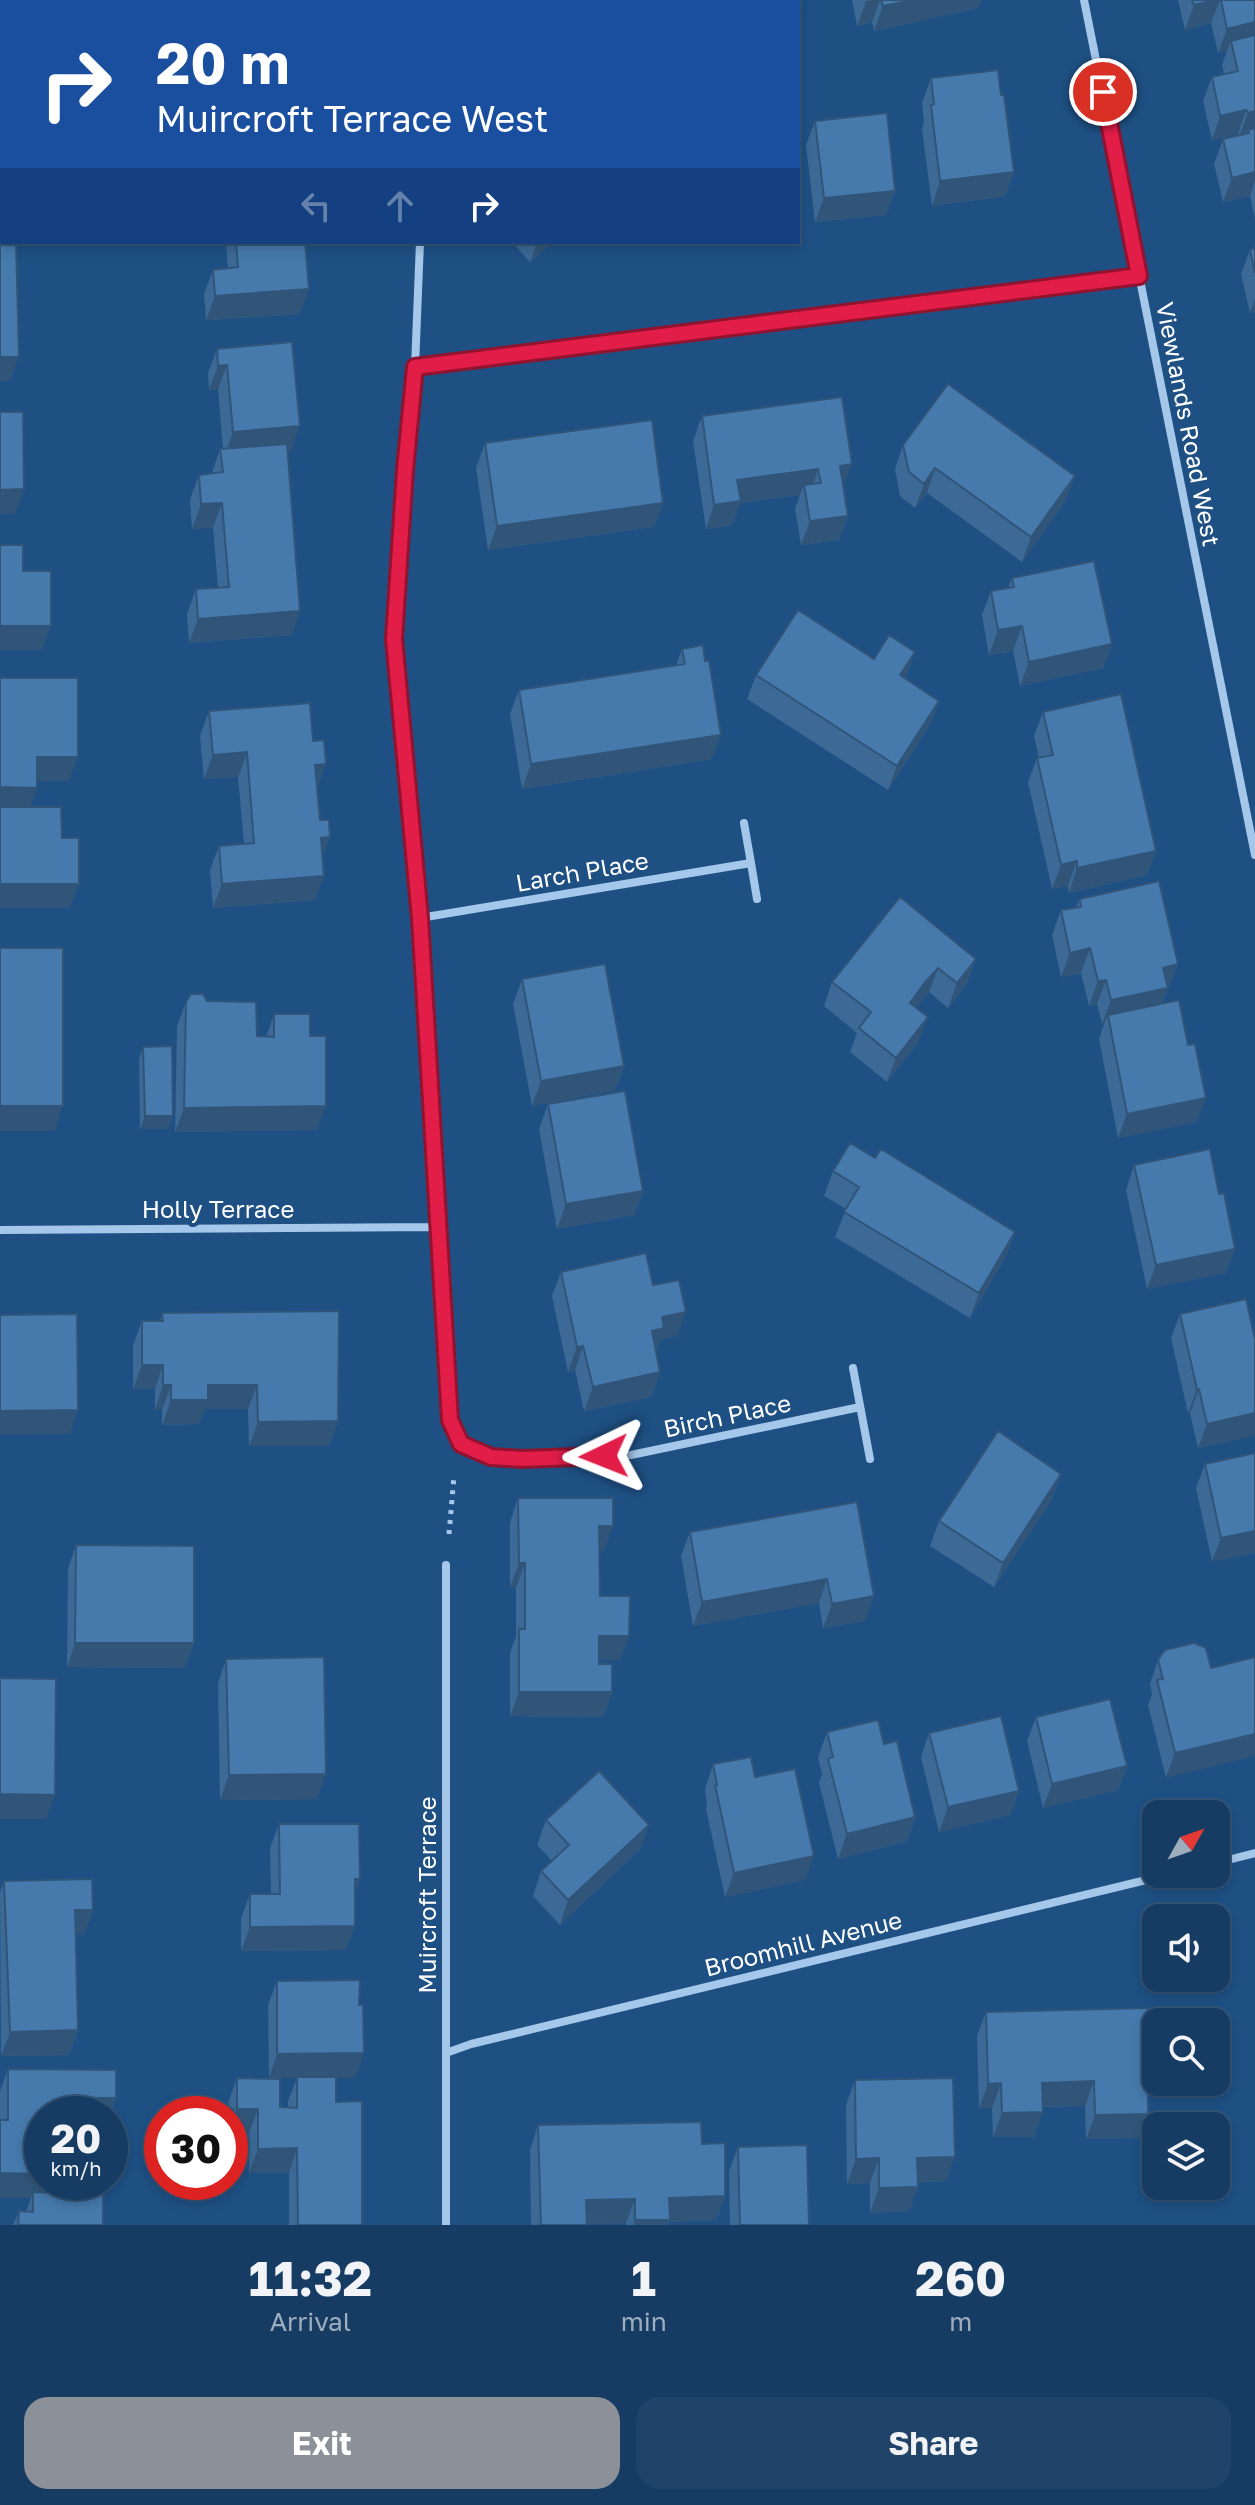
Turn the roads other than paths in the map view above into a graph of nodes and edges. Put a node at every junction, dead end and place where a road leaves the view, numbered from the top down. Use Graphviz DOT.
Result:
graph roads {
  1 [pos="1084,0"];
  2 [pos="420,244"];
  3 [pos="1139,276"];
  4 [pos="415,367"];
  5 [pos="744,823"];
  6 [pos="1255,855"];
  7 [pos="751,863"];
  8 [pos="757,899"];
  9 [pos="420,918"];
  10 [pos="437,1227"];
  11 [pos="0,1230"];
  12 [pos="853,1368"];
  13 [pos="860,1407"];
  14 [pos="870,1459"];
  15 [pos="446,1565"];
  16 [pos="1255,1853"];
  17 [pos="1230,1859"];
  18 [pos="1142,1881"];
  19 [pos="446,2053"];
  20 [pos="446,2225"];
  1 -- 3 [label="street, Viewlands Road West"];
  2 -- 4 [label="street"];
  3 -- 4 [label="street"];
  3 -- 6 [label="street, Viewlands Road West"];
  4 -- 9 [label="street"];
  5 -- 7 [label="street"];
  7 -- 8 [label="street"];
  7 -- 9 [label="street, Larch Place"];
  9 -- 10 [label="street"];
  10 -- 11 [label="street, Holly Terrace"];
  10 -- 13 [label="street, Birch Place"];
  12 -- 13 [label="street"];
  13 -- 14 [label="street"];
  15 -- 19 [label="street, Muircroft Terrace"];
  16 -- 17 [label="street"];
  18 -- 19 [label="street, Broomhill Avenue"];
  19 -- 20 [label="street, Muircroft Terrace"];
}
